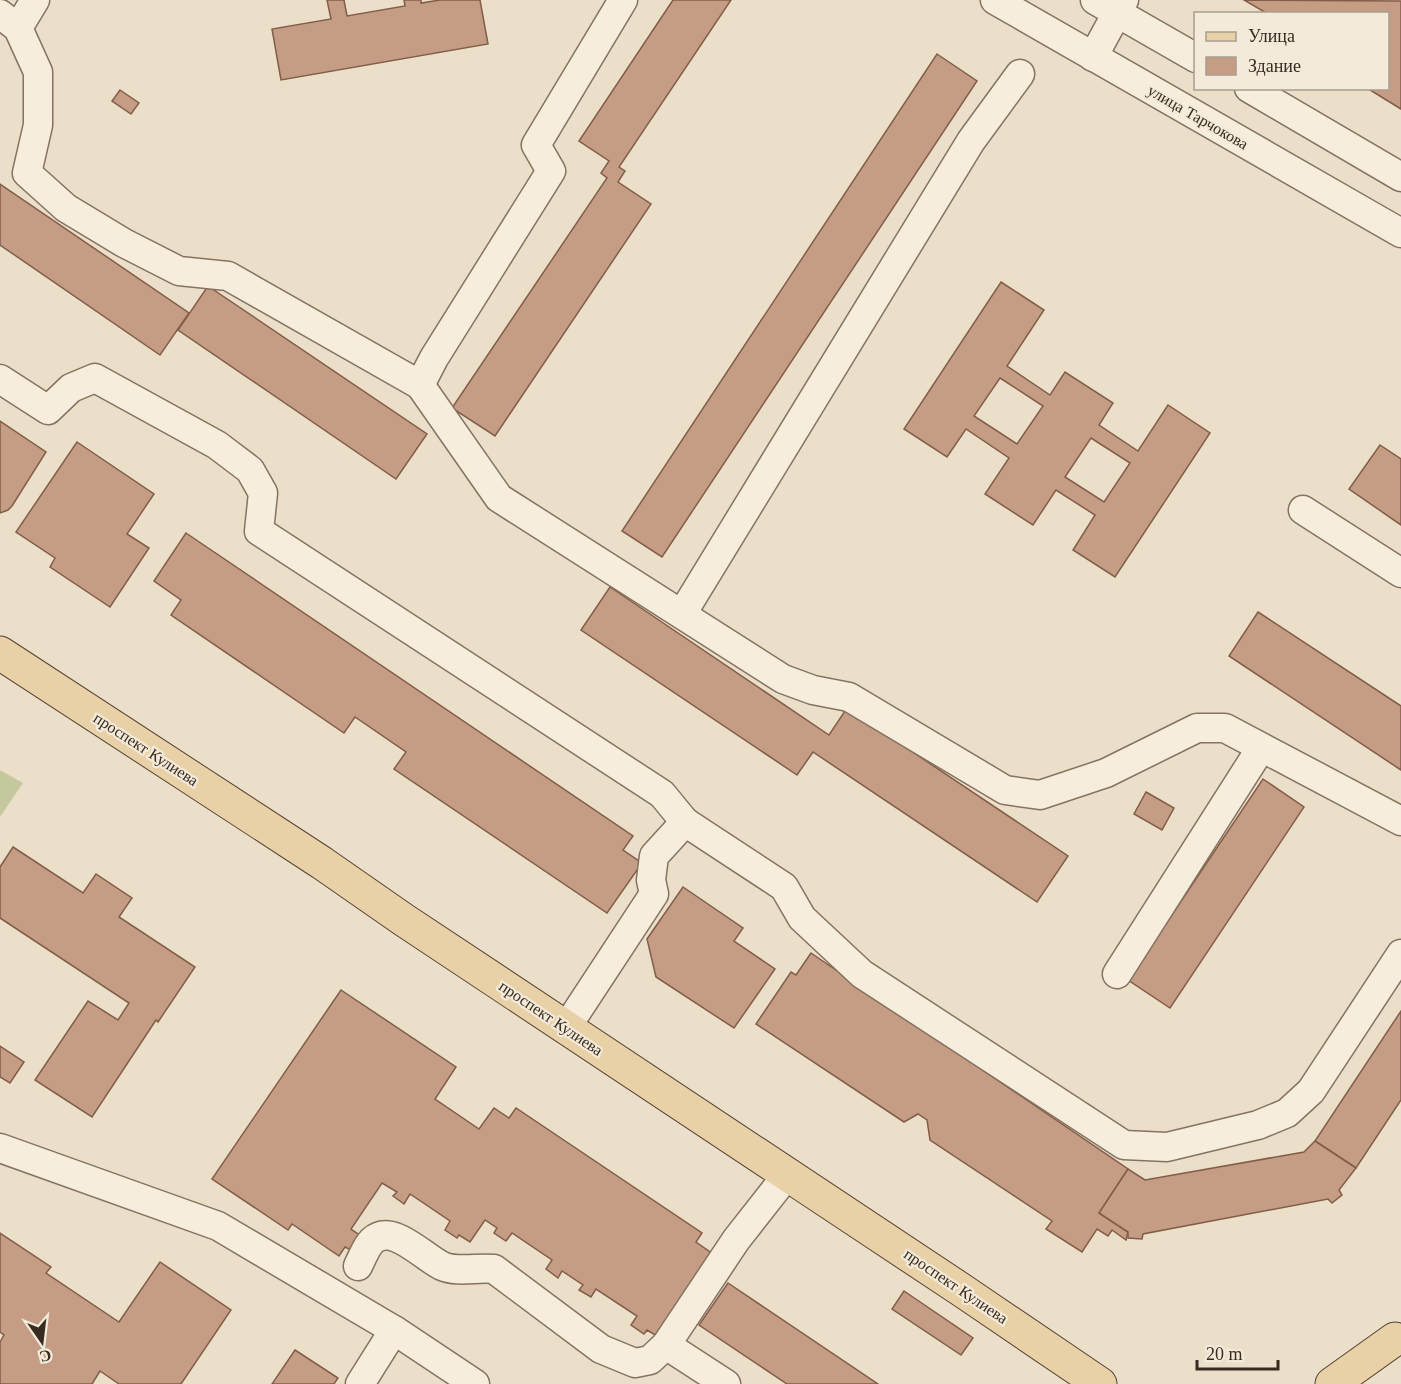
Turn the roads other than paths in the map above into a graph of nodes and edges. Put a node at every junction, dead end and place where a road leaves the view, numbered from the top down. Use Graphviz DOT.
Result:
graph roads {
  1 [pos="35,0"];
  2 [pos="623,0"];
  3 [pos="995,0"];
  4 [pos="1112,4"];
  5 [pos="9,21"];
  6 [pos="1093,57"];
  7 [pos="1194,57"];
  8 [pos="1020,74"];
  9 [pos="1252,90"];
  10 [pos="1401,177"];
  11 [pos="1401,233"];
  12 [pos="0,379"];
  13 [pos="420,385"];
  14 [pos="1303,510"];
  15 [pos="1401,573"];
  16 [pos="682,614"];
  17 [pos="0,653"];
  18 [pos="1261,748"];
  19 [pos="1401,821"];
  20 [pos="685,822"];
  21 [pos="1401,954"];
  22 [pos="1117,975"];
  23 [pos="566,1028"];
  24 [pos="0,1148"];
  25 [pos="787,1175"];
  26 [pos="358,1266"];
  27 [pos="394,1330"];
  28 [pos="1398,1335"];
  29 [pos="666,1345"];
  30 [pos="360,1384"];
  31 [pos="475,1384"];
  32 [pos="726,1384"];
  33 [pos="1101,1384"];
  34 [pos="1332,1384"];
  35 [pos="1376,1384"];
  1 -- 5 [label="street"];
  2 -- 13 [label="street"];
  3 -- 6 [label="street, улица Тарчокова"];
  4 -- 6 [label="street"];
  4 -- 7 [label="street"];
  5 -- 13 [label="street"];
  6 -- 11 [label="street, улица Тарчокова"];
  8 -- 16 [label="street"];
  9 -- 10 [label="street"];
  12 -- 20 [label="street"];
  13 -- 16 [label="street"];
  14 -- 15 [label="street"];
  16 -- 18 [label="street"];
  17 -- 23 [label="main road, проспект Кулиева"];
  18 -- 19 [label="street"];
  18 -- 22 [label="street"];
  20 -- 21 [label="street"];
  20 -- 23 [label="street"];
  23 -- 25 [label="main road, проспект Кулиева"];
  24 -- 27 [label="street"];
  25 -- 29 [label="street"];
  25 -- 33 [label="main road, проспект Кулиева"];
  26 -- 29 [label="street"];
  27 -- 30 [label="street"];
  27 -- 31 [label="street"];
  28 -- 34 [label="main road"];
  28 -- 35 [label="main road"];
  29 -- 32 [label="street"];
}
